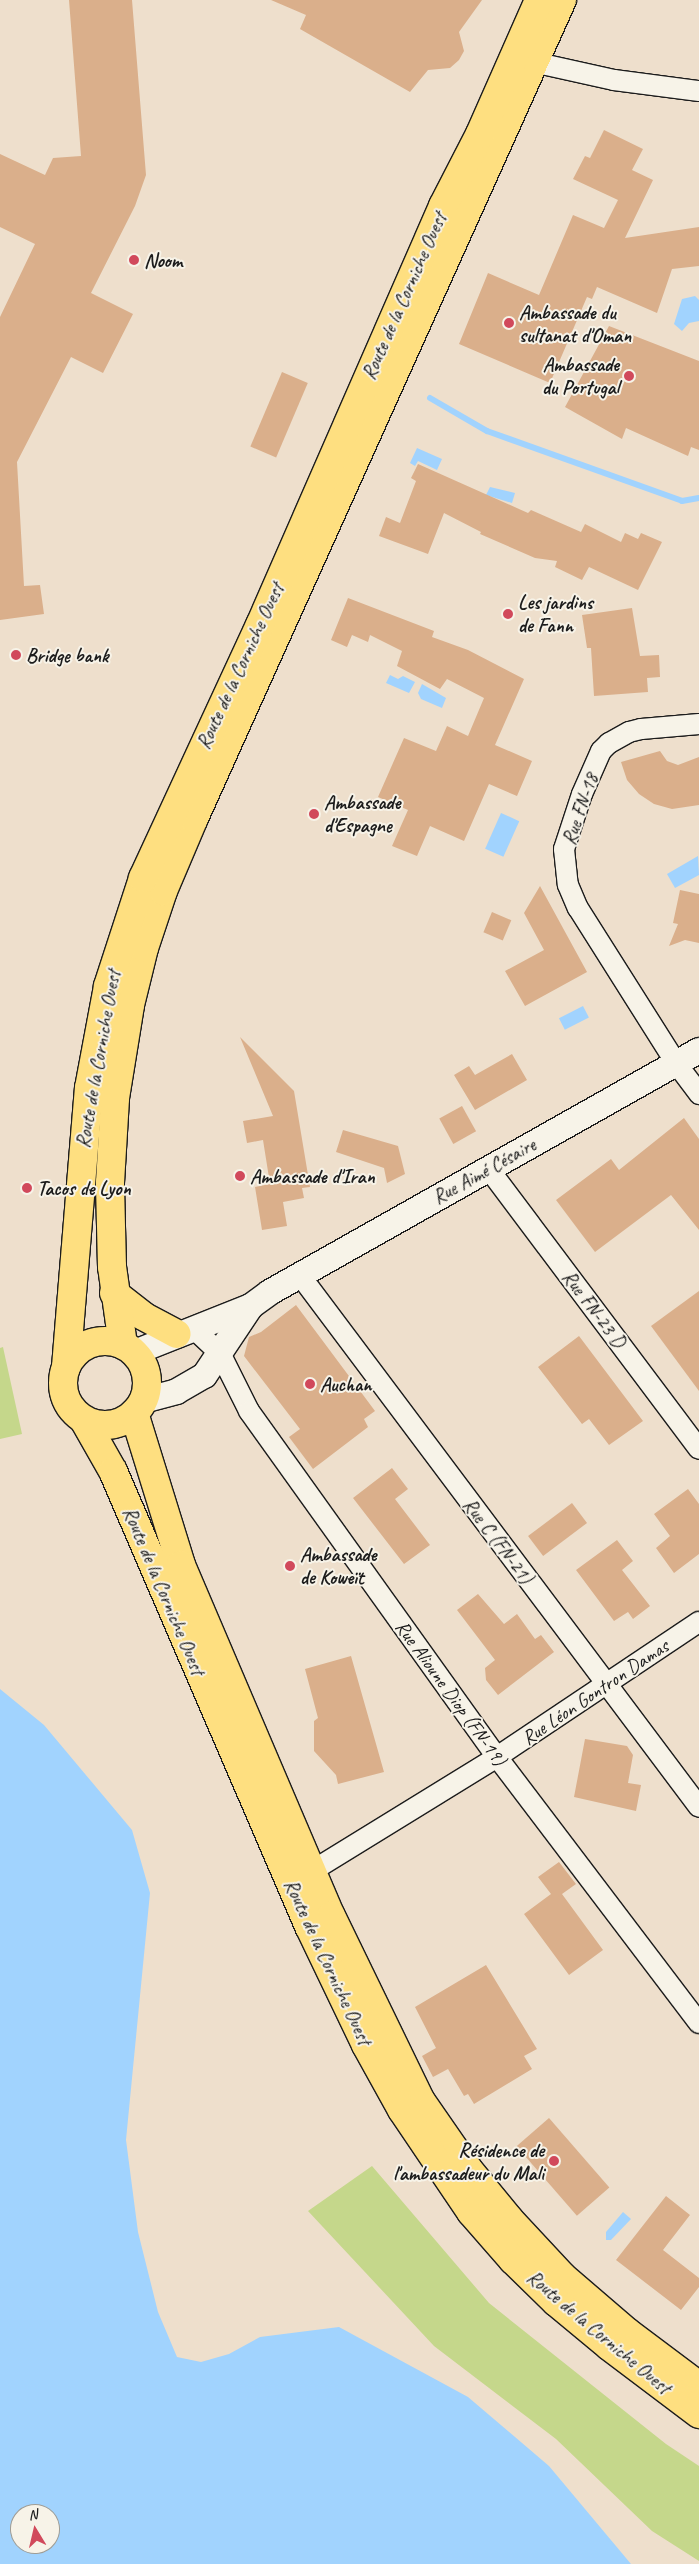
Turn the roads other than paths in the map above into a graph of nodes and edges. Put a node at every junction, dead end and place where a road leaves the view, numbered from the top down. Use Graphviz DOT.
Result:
graph roads {
  1 [pos="520,0"];
  2 [pos="540,0"];
  3 [pos="562,0"];
  4 [pos="582,0"];
  5 [pos="539,53"];
  6 [pos="699,91"];
  7 [pos="480,134"];
  8 [pos="699,724"];
  9 [pos="699,1050"];
  10 [pos="676,1063"];
  11 [pos="699,1094"];
  12 [pos="488,1168"];
  13 [pos="299,1274"];
  14 [pos="114,1293"];
  15 [pos="259,1299"];
  16 [pos="186,1332"];
  17 [pos="128,1348"];
  18 [pos="220,1353"];
  19 [pos="66,1367"];
  20 [pos="138,1407"];
  21 [pos="84,1420"];
  22 [pos="699,1449"];
  23 [pos="699,1622"];
  24 [pos="607,1685"];
  25 [pos="497,1757"];
  26 [pos="699,1807"];
  27 [pos="312,1871"];
  28 [pos="699,2023"];
  29 [pos="698,2382"];
  30 [pos="699,2414"];
  1 -- 7 [label="highway"];
  2 -- 7 [label="highway, Route de la Corniche Ouest"];
  3 -- 5 [label="highway, Route de la Corniche Ouest"];
  4 -- 5 [label="highway"];
  5 -- 6 [label="street"];
  5 -- 14 [label="highway, Route de la Corniche Ouest"];
  7 -- 19 [label="highway, Route de la Corniche Ouest"];
  8 -- 10 [label="street, Rue FN-18"];
  9 -- 10 [label="street, Rue Aimé Césaire"];
  10 -- 11 [label="street, Rue FN-18"];
  10 -- 12 [label="street, Rue Aimé Césaire"];
  12 -- 13 [label="street, Rue Aimé Césaire"];
  12 -- 22 [label="street, Rue FN-23 D"];
  13 -- 15 [label="street, Rue Aimé Césaire"];
  13 -- 24 [label="street, Rue C (FN-21)"];
  14 -- 16 [label="highway"];
  14 -- 17 [label="highway, Route de la Corniche Ouest"];
  15 -- 16 [label="street, Rue Aimé Césaire"];
  15 -- 18 [label="street"];
  16 -- 17 [label="street, Rue Aimé Césaire"];
  16 -- 18 [label="street"];
  17 -- 19 [label="highway"];
  17 -- 20 [label="highway"];
  18 -- 20 [label="street"];
  18 -- 25 [label="street, Rue Alioune Diop (FN-19)"];
  19 -- 21 [label="highway"];
  20 -- 21 [label="highway"];
  20 -- 27 [label="highway, Route de la Corniche Ouest"];
  21 -- 30 [label="highway, Route de la Corniche Ouest"];
  23 -- 24 [label="street, Rue Léon Gontron Damas"];
  24 -- 25 [label="street, Rue Léon Gontron Damas"];
  24 -- 26 [label="street, Rue C (FN-21)"];
  25 -- 27 [label="street, Rue Léon Gontron Damas"];
  25 -- 28 [label="street, Rue Alioune Diop (FN-19)"];
  27 -- 29 [label="highway, Route de la Corniche Ouest"];
}
